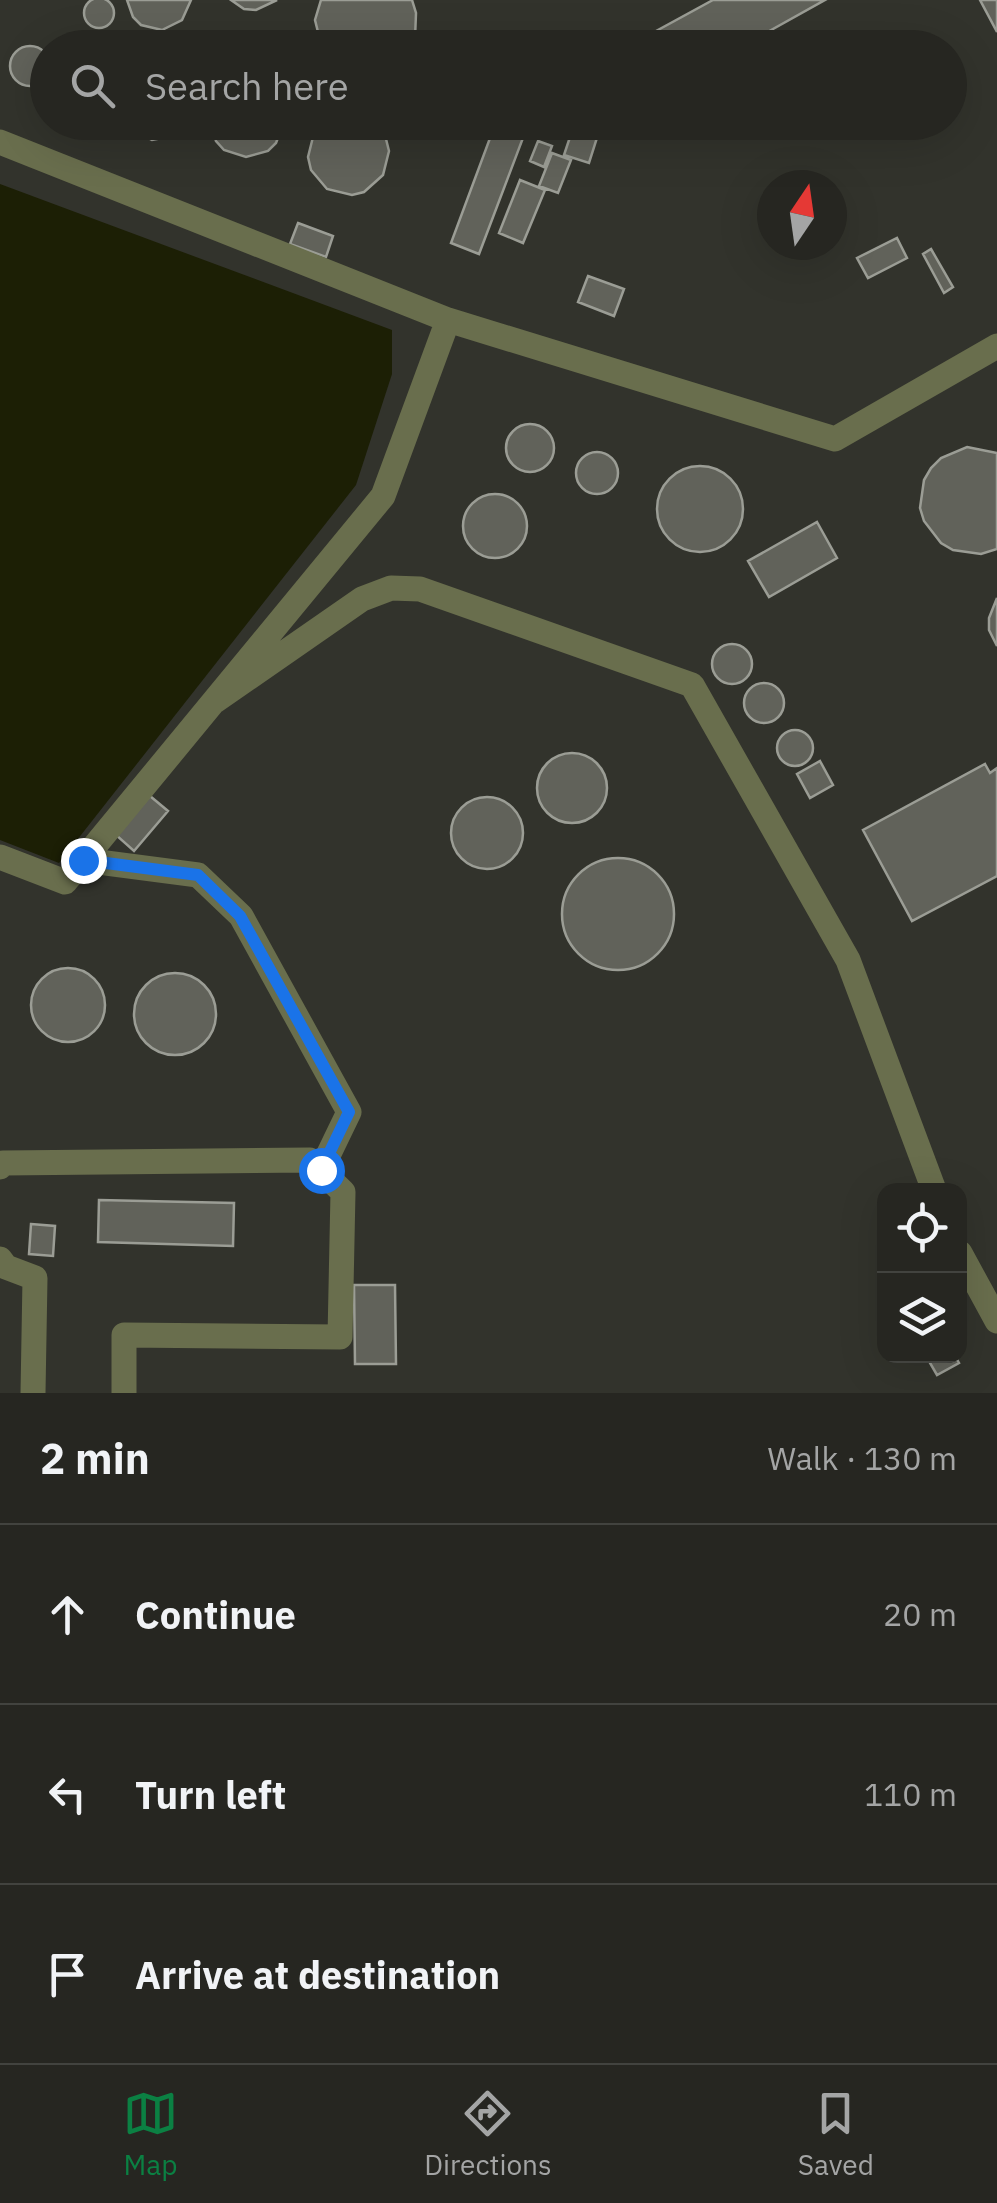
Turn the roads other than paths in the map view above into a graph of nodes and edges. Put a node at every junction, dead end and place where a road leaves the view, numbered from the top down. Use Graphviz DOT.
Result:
graph roads {
  1 [pos="0,142"];
  2 [pos="448,320"];
  3 [pos="997,346"];
  4 [pos="215,700"];
  5 [pos="0,857"];
  6 [pos="83,860"];
  7 [pos="0,1167"];
  8 [pos="321,1170"];
  9 [pos="931,1183"];
  10 [pos="0,1259"];
  11 [pos="967,1266"];
  12 [pos="997,1321"];
  13 [pos="33,1393"];
  14 [pos="124,1393"];
  1 -- 2 [label="lane"];
  2 -- 3 [label="lane"];
  2 -- 4 [label="lane"];
  4 -- 6 [label="lane"];
  4 -- 9 [label="lane"];
  5 -- 6 [label="lane"];
  6 -- 8 [label="lane"];
  7 -- 8 [label="lane"];
  8 -- 14 [label="lane"];
  10 -- 13 [label="lane"];
  11 -- 12 [label="lane"];
}
